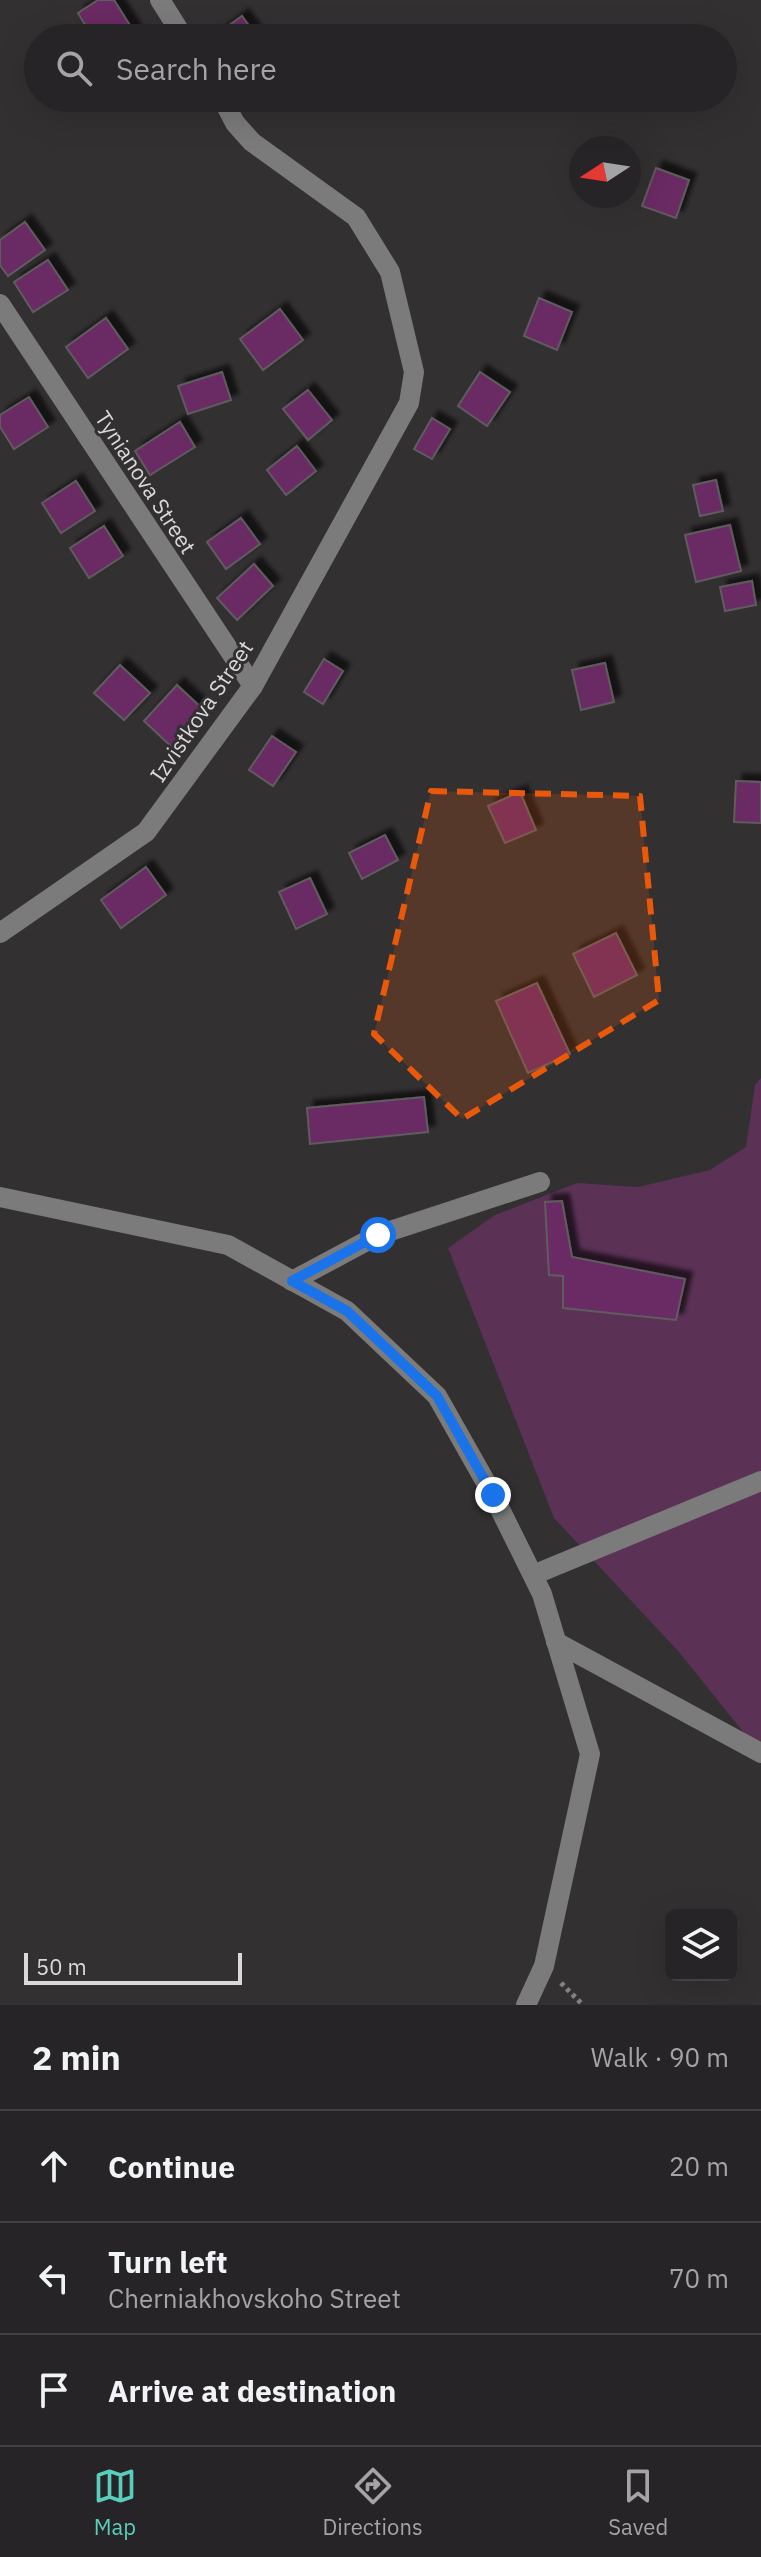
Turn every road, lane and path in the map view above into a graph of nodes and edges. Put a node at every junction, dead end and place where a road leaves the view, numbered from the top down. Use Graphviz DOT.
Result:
graph roads {
  1 [pos="160,0"];
  2 [pos="175,24"];
  3 [pos="229,112"];
  4 [pos="0,304"];
  5 [pos="253,686"];
  6 [pos="0,933"];
  7 [pos="540,1182"];
  8 [pos="0,1197"];
  9 [pos="292,1281"];
  10 [pos="761,1481"];
  11 [pos="533,1575"];
  12 [pos="556,1642"];
  13 [pos="761,1753"];
  14 [pos="526,2005"];
  1 -- 2 [label="street"];
  3 -- 5 [label="street, Izvistkova Street"];
  4 -- 5 [label="street, Tynianova Street"];
  5 -- 6 [label="street, Izvistkova Street"];
  7 -- 9 [label="street"];
  8 -- 9 [label="street"];
  9 -- 11 [label="street"];
  10 -- 11 [label="street"];
  11 -- 12 [label="street"];
  12 -- 13 [label="street"];
  12 -- 14 [label="street"];
}
